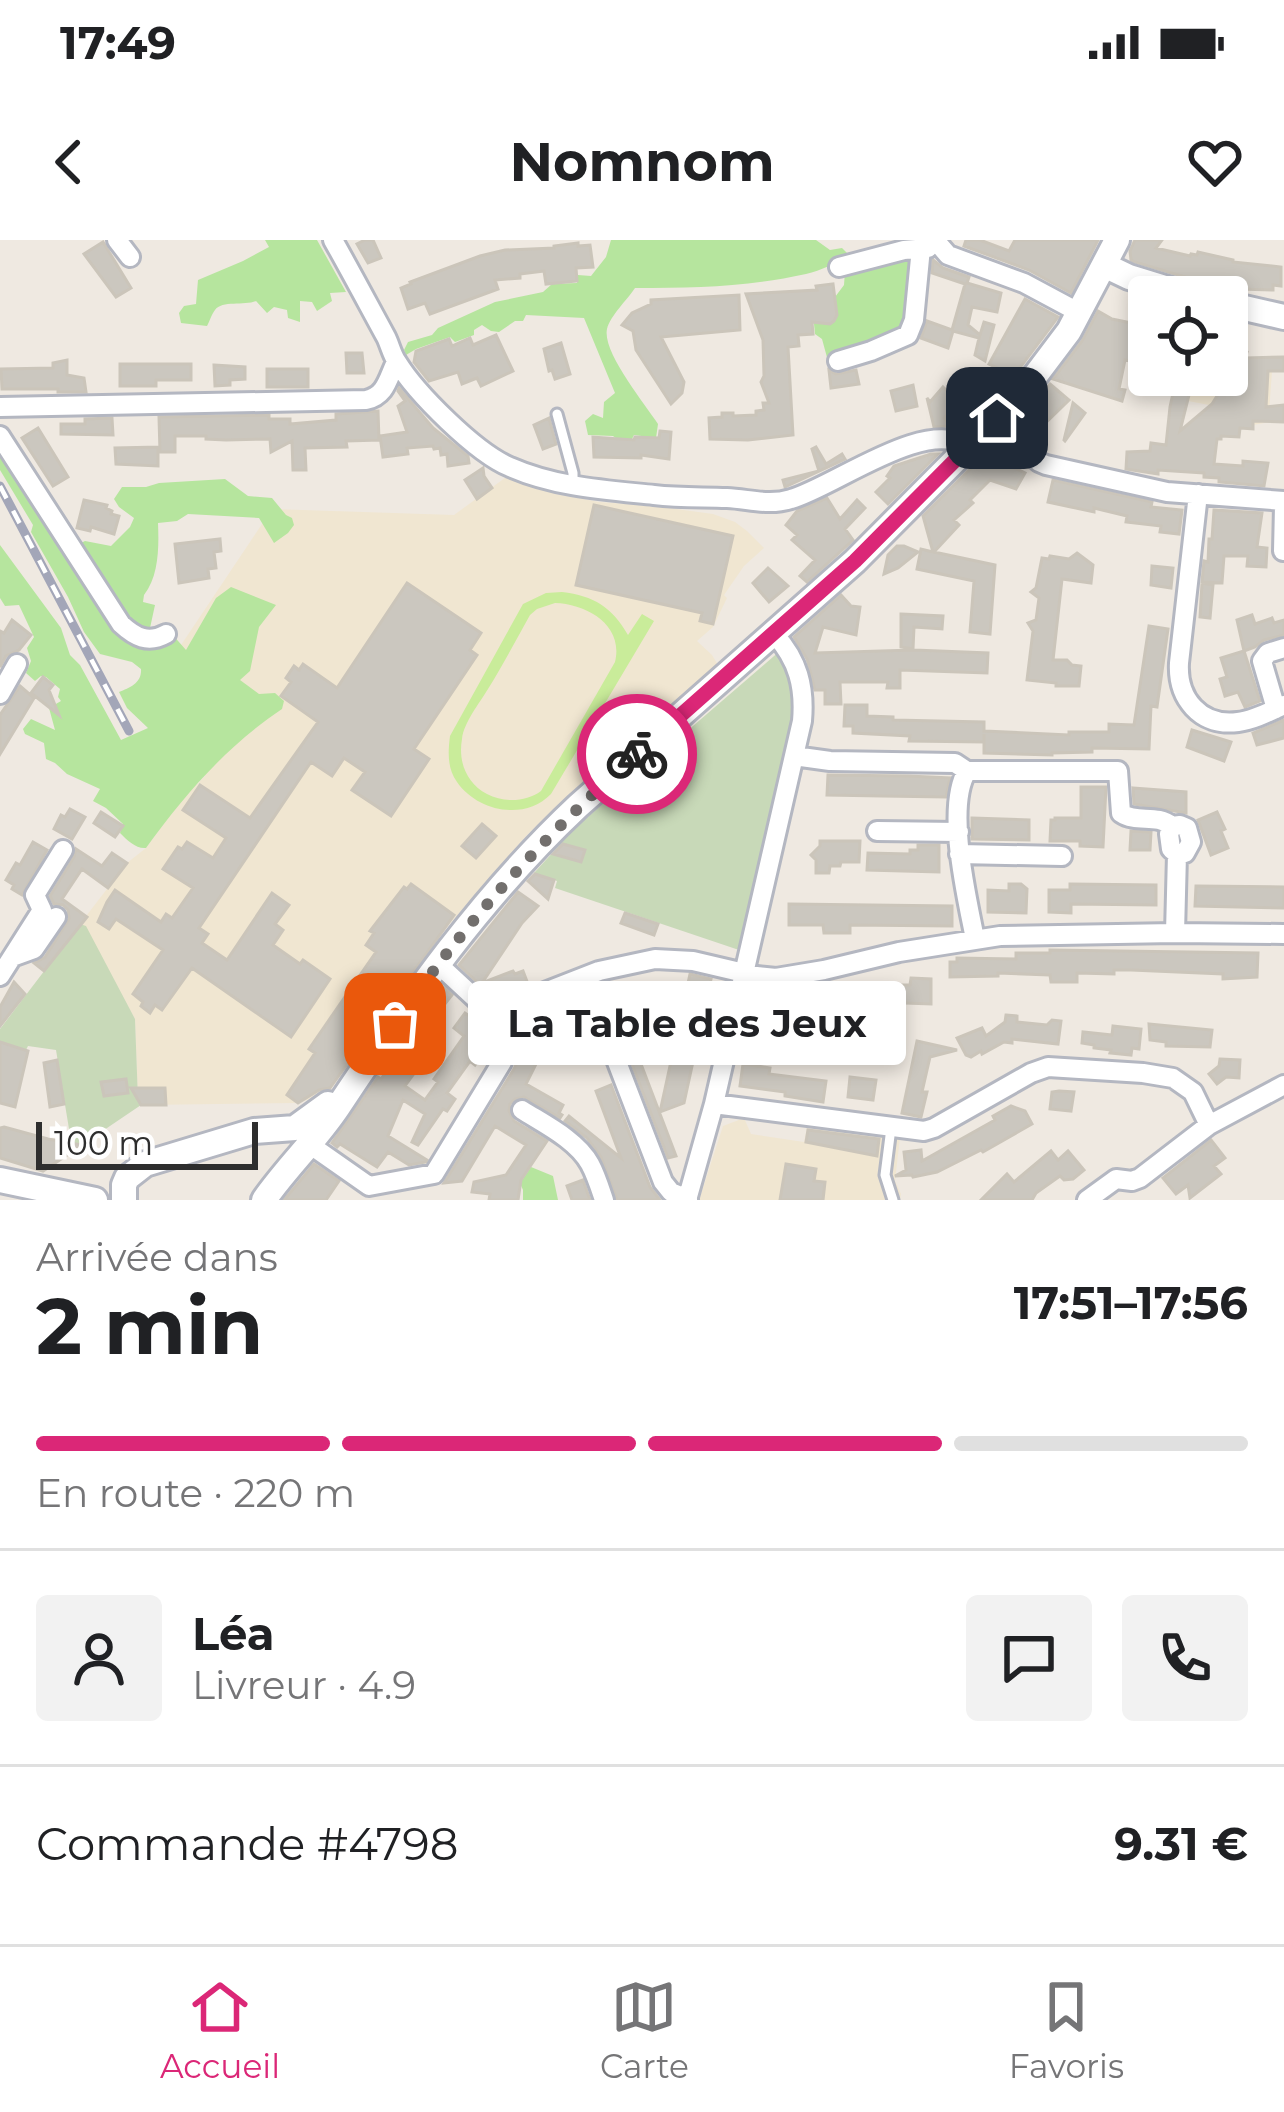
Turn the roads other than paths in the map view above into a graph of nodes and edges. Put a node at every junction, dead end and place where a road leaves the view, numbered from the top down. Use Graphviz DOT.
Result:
graph roads {
  1 [pos="117,240"];
  2 [pos="333,240"];
  3 [pos="1117,240"];
  4 [pos="933,242"];
  5 [pos="130,257"];
  6 [pos="838,267"];
  7 [pos="1101,271"];
  8 [pos="1128,290"];
  9 [pos="1248,309"];
  10 [pos="1080,313"];
  11 [pos="1284,317"];
  12 [pos="838,361"];
  13 [pos="396,362"];
  14 [pos="0,407"];
  15 [pos="557,414"];
  16 [pos="997,418"];
  17 [pos="0,436"];
  18 [pos="968,447"];
  19 [pos="573,485"];
  20 [pos="1198,494"];
  21 [pos="1284,503"];
  22 [pos="1282,551"];
  23 [pos="166,634"];
  24 [pos="775,634"];
  25 [pos="1284,648"];
  26 [pos="16,664"];
  27 [pos="0,694"];
  28 [pos="1280,707"];
  29 [pos="794,756"];
  30 [pos="967,771"];
  31 [pos="877,831"];
  32 [pos="959,832"];
  33 [pos="63,850"];
  34 [pos="959,854"];
  35 [pos="1062,856"];
  36 [pos="56,917"];
  37 [pos="1175,933"];
  38 [pos="1284,934"];
  39 [pos="975,939"];
  40 [pos="12,957"];
  41 [pos="437,963"];
  42 [pos="744,973"];
  43 [pos="0,976"];
  44 [pos="490,1013"];
  45 [pos="612,1049"];
  46 [pos="352,1082"];
  47 [pos="1284,1085"];
  48 [pos="714,1104"];
  49 [pos="522,1111"];
  50 [pos="1209,1125"];
  51 [pos="891,1128"];
  52 [pos="272,1130"];
  53 [pos="309,1144"];
  54 [pos="283,1173"];
  55 [pos="0,1180"];
  56 [pos="124,1192"];
  57 [pos="97,1200"];
  58 [pos="264,1200"];
  59 [pos="604,1200"];
  60 [pos="687,1200"];
  61 [pos="893,1200"];
  62 [pos="1087,1200"];
  1 -- 5 [label="street"];
  2 -- 13 [label="street"];
  3 -- 7 [label="main road"];
  4 -- 6 [label="street"];
  4 -- 10 [label="street"];
  4 -- 12 [label="street"];
  7 -- 8 [label="main road"];
  7 -- 10 [label="main road"];
  9 -- 11 [label="main road"];
  10 -- 16 [label="main road"];
  13 -- 14 [label="street"];
  13 -- 19 [label="street"];
  15 -- 19 [label="lane"];
  16 -- 18 [label="main road"];
  16 -- 20 [label="street"];
  17 -- 23 [label="street"];
  18 -- 19 [label="street"];
  18 -- 24 [label="main road"];
  20 -- 21 [label="street"];
  20 -- 28 [label="street"];
  21 -- 22 [label="street"];
  24 -- 29 [label="street"];
  24 -- 41 [label="main road"];
  25 -- 28 [label="street"];
  26 -- 27 [label="street"];
  29 -- 30 [label="street"];
  29 -- 42 [label="street"];
  30 -- 32 [label="street"];
  30 -- 37 [label="street"];
  31 -- 32 [label="street"];
  32 -- 34 [label="street"];
  33 -- 40 [label="street"];
  34 -- 35 [label="street"];
  34 -- 39 [label="street"];
  36 -- 40 [label="street"];
  37 -- 38 [label="street"];
  37 -- 39 [label="street"];
  39 -- 42 [label="street"];
  40 -- 43 [label="street"];
  41 -- 44 [label="street"];
  41 -- 46 [label="main road"];
  42 -- 44 [label="street"];
  42 -- 48 [label="street"];
  44 -- 53 [label="street"];
  45 -- 60 [label="street"];
  46 -- 52 [label="main road"];
  46 -- 53 [label="main road"];
  47 -- 50 [label="street"];
  48 -- 51 [label="street"];
  48 -- 60 [label="street"];
  49 -- 59 [label="street"];
  50 -- 51 [label="street"];
  50 -- 62 [label="street"];
  51 -- 61 [label="lane"];
  52 -- 54 [label="main road"];
  52 -- 56 [label="main road"];
  53 -- 54 [label="main road"];
  54 -- 58 [label="main road"];
  55 -- 57 [label="main road"];
  56 -- 57 [label="main road"];
}
